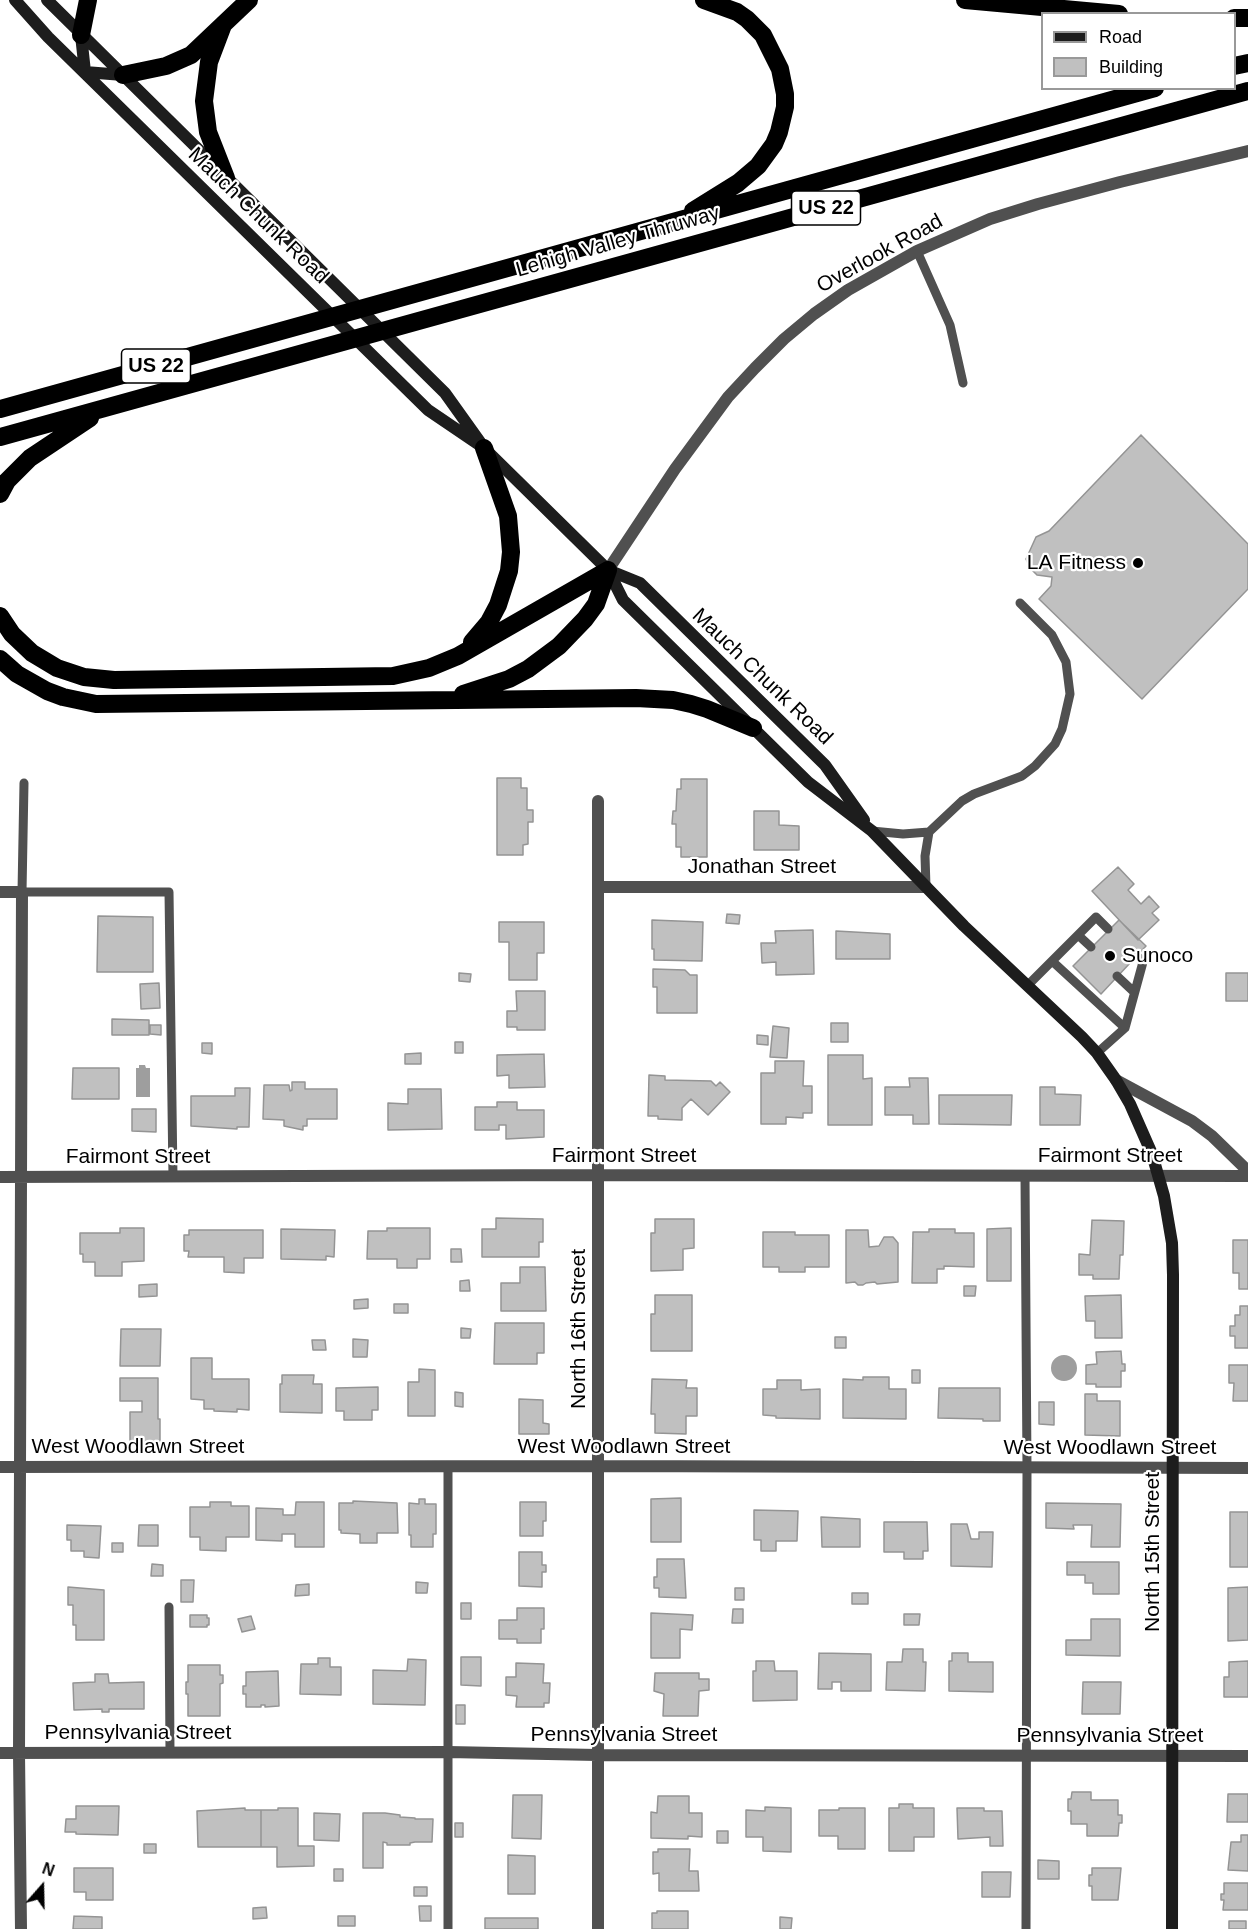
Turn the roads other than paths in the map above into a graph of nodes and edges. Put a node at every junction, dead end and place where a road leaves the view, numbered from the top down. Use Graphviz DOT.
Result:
graph roads {
  1 [pos="15,0"];
  2 [pos="47,0"];
  3 [pos="88,0"];
  4 [pos="249,0"];
  5 [pos="704,0"];
  6 [pos="965,0"];
  7 [pos="1097,12"];
  8 [pos="224,25"];
  9 [pos="81,35"];
  10 [pos="85,72"];
  11 [pos="123,75"];
  12 [pos="1148,90"];
  13 [pos="1248,91"];
  14 [pos="1248,151"];
  15 [pos="226,178"];
  16 [pos="676,221"];
  17 [pos="917,251"];
  18 [pos="963,383"];
  19 [pos="107,408"];
  20 [pos="0,409"];
  21 [pos="0,437"];
  22 [pos="484,448"];
  23 [pos="0,494"];
  24 [pos="608,570"];
  25 [pos="1020,603"];
  26 [pos="0,616"];
  27 [pos="458,656"];
  28 [pos="0,659"];
  29 [pos="432,701"];
  30 [pos="753,728"];
  31 [pos="24,783"];
  32 [pos="598,801"];
  33 [pos="872,831"];
  34 [pos="929,832"];
  35 [pos="598,887"];
  36 [pos="926,887"];
  37 [pos="0,892"];
  38 [pos="22,892"];
  39 [pos="1108,929"];
  40 [pos="1078,935"];
  41 [pos="1091,947"];
  42 [pos="1136,955"];
  43 [pos="1052,961"];
  44 [pos="1117,976"];
  45 [pos="1027,986"];
  46 [pos="1134,992"];
  47 [pos="1125,1028"];
  48 [pos="1097,1053"];
  49 [pos="1116,1080"];
  50 [pos="1248,1171"];
  51 [pos="598,1175"];
  52 [pos="1025,1176"];
  53 [pos="1159,1176"];
  54 [pos="1248,1176"];
  55 [pos="0,1177"];
  56 [pos="22,1177"];
  57 [pos="172,1177"];
  58 [pos="448,1466"];
  59 [pos="598,1466"];
  60 [pos="0,1467"];
  61 [pos="21,1467"];
  62 [pos="1027,1468"];
  63 [pos="1173,1468"];
  64 [pos="1248,1468"];
  65 [pos="169,1607"];
  66 [pos="170,1752"];
  67 [pos="448,1752"];
  68 [pos="0,1753"];
  69 [pos="19,1753"];
  70 [pos="1027,1754"];
  71 [pos="597,1755"];
  72 [pos="1172,1756"];
  73 [pos="1248,1756"];
  74 [pos="21,1929"];
  75 [pos="448,1929"];
  76 [pos="598,1929"];
  77 [pos="1026,1929"];
  78 [pos="1172,1929"];
  1 -- 10 [label="main road, Mauch Chunk Road"];
  2 -- 9 [label="main road, Mauch Chunk Road"];
  3 -- 9 [label="highway"];
  4 -- 8 [label="highway"];
  5 -- 16 [label="highway"];
  6 -- 7 [label="highway"];
  8 -- 11 [label="highway"];
  8 -- 15 [label="highway"];
  9 -- 10 [label="main road"];
  9 -- 11 [label="main road, Mauch Chunk Road"];
  10 -- 11 [label="main road"];
  10 -- 22 [label="main road, Mauch Chunk Road"];
  11 -- 15 [label="main road, Mauch Chunk Road"];
  12 -- 16 [label="highway, Lehigh Valley Thruway / US 22"];
  13 -- 19 [label="highway, Lehigh Valley Thruway / US 22"];
  14 -- 17 [label="street, Overlook Road"];
  15 -- 22 [label="main road, Mauch Chunk Road"];
  16 -- 20 [label="highway, Lehigh Valley Thruway / US 22"];
  17 -- 18 [label="lane"];
  17 -- 24 [label="street, Overlook Road"];
  19 -- 21 [label="highway, Lehigh Valley Thruway / US 22"];
  19 -- 23 [label="highway"];
  22 -- 24 [label="main road, Mauch Chunk Road"];
  22 -- 27 [label="highway"];
  24 -- 27 [label="highway"];
  24 -- 29 [label="highway"];
  24 -- 30 [label="main road, Mauch Chunk Road"];
  24 -- 33 [label="main road, Mauch Chunk Road"];
  25 -- 34 [label="lane"];
  26 -- 27 [label="highway"];
  28 -- 29 [label="highway"];
  29 -- 30 [label="highway"];
  30 -- 33 [label="main road, Mauch Chunk Road"];
  31 -- 38 [label="lane"];
  32 -- 35 [label="street, North 16th Street"];
  33 -- 34 [label="lane"];
  33 -- 36 [label="main road, Mauch Chunk Road"];
  34 -- 36 [label="lane"];
  35 -- 36 [label="street, Jonathan Street"];
  35 -- 51 [label="street, North 16th Street"];
  36 -- 45 [label="main road, Mauch Chunk Road"];
  37 -- 38 [label="street"];
  38 -- 56 [label="street"];
  38 -- 57 [label="lane"];
  39 -- 40 [label="lane"];
  40 -- 41 [label="lane"];
  40 -- 43 [label="lane"];
  42 -- 46 [label="lane"];
  43 -- 45 [label="lane"];
  43 -- 47 [label="lane"];
  44 -- 46 [label="lane"];
  45 -- 48 [label="main road, Mauch Chunk Road"];
  46 -- 47 [label="lane"];
  47 -- 48 [label="lane"];
  48 -- 49 [label="main road, Mauch Chunk Road"];
  49 -- 50 [label="street, Mauch Chunk Road"];
  49 -- 53 [label="main road, Mauch Chunk Road"];
  51 -- 52 [label="street, Fairmont Street"];
  51 -- 57 [label="street, Fairmont Street"];
  51 -- 59 [label="street, North 16th Street"];
  52 -- 53 [label="street, Fairmont Street"];
  52 -- 62 [label="lane"];
  53 -- 54 [label="street, Fairmont Street"];
  53 -- 63 [label="main road, North 15th Street"];
  55 -- 56 [label="street, Fairmont Street"];
  56 -- 57 [label="street, Fairmont Street"];
  56 -- 61 [label="street"];
  58 -- 59 [label="street, West Woodlawn Street"];
  58 -- 61 [label="street, West Woodlawn Street"];
  58 -- 67 [label="lane"];
  59 -- 62 [label="street, West Woodlawn Street"];
  59 -- 71 [label="street, North 16th Street"];
  60 -- 61 [label="street, West Woodlawn Street"];
  61 -- 69 [label="street"];
  62 -- 63 [label="street, West Woodlawn Street"];
  62 -- 70 [label="lane"];
  63 -- 64 [label="street, West Woodlawn Street"];
  63 -- 72 [label="main road, North 15th Street"];
  65 -- 66 [label="lane"];
  66 -- 67 [label="street, Pennsylvania Street"];
  66 -- 69 [label="street, Pennsylvania Street"];
  67 -- 71 [label="street, Pennsylvania Street"];
  67 -- 75 [label="lane"];
  68 -- 69 [label="street, Pennsylvania Street"];
  69 -- 74 [label="street"];
  70 -- 71 [label="street, Pennsylvania Street"];
  70 -- 72 [label="street, Pennsylvania Street"];
  70 -- 77 [label="lane"];
  71 -- 76 [label="street, North 16th Street"];
  72 -- 73 [label="street, Pennsylvania Street"];
  72 -- 78 [label="main road, North 15th Street"];
}
